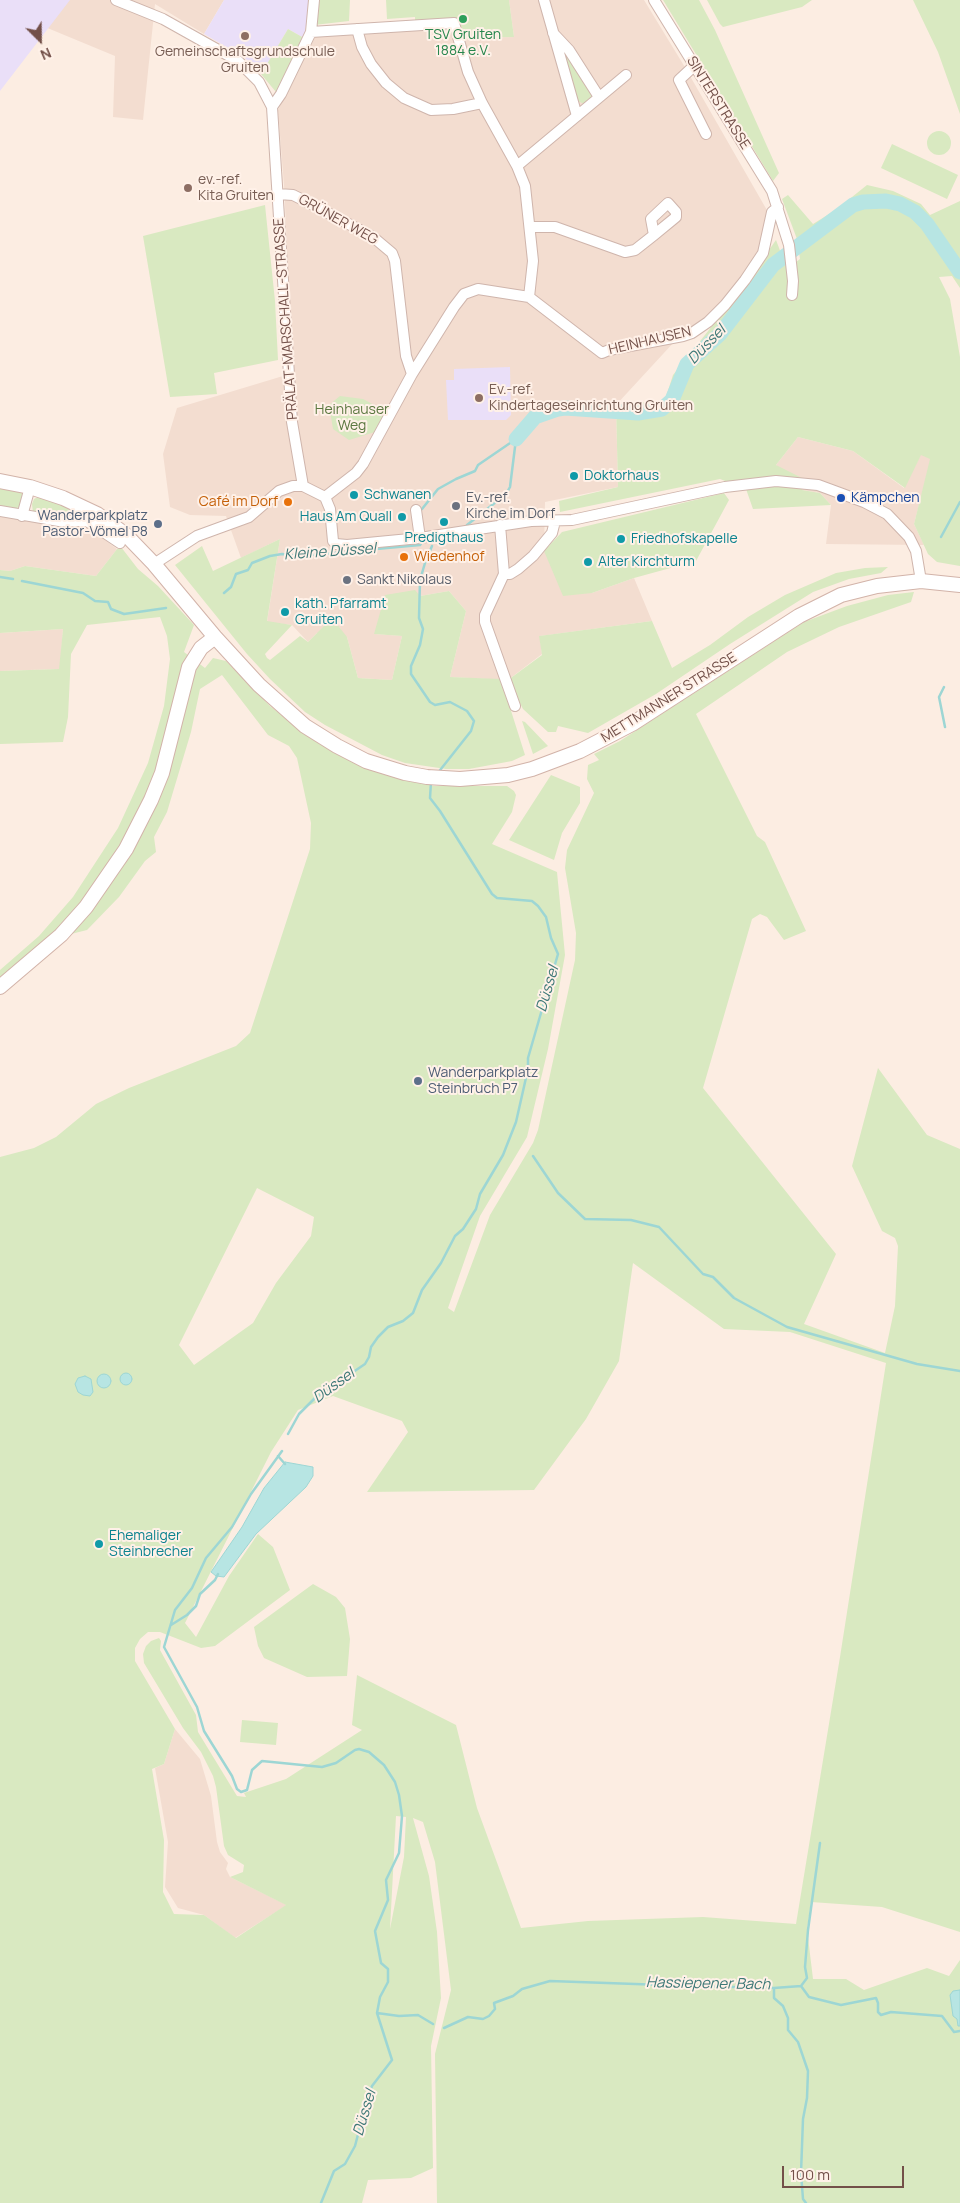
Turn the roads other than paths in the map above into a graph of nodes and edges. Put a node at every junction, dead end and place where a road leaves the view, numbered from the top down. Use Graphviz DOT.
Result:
graph roads {
  1 [pos="116,0"];
  2 [pos="314,0"];
  3 [pos="544,0"];
  4 [pos="654,0"];
  5 [pos="136,4"];
  6 [pos="357,29"];
  7 [pos="311,32"];
  8 [pos="552,32"];
  9 [pos="694,66"];
  10 [pos="626,75"];
  11 [pos="599,97"];
  12 [pos="482,103"];
  13 [pos="272,107"];
  14 [pos="577,116"];
  15 [pos="706,134"];
  16 [pos="517,166"];
  17 [pos="278,194"];
  18 [pos="778,207"];
  19 [pos="530,227"];
  20 [pos="654,235"];
  21 [pos="792,294"];
  22 [pos="529,297"];
  23 [pos="412,374"];
  24 [pos="0,481"];
  25 [pos="304,486"];
  26 [pos="30,487"];
  27 [pos="325,497"];
  28 [pos="416,510"];
  29 [pos="0,511"];
  30 [pos="22,516"];
  31 [pos="555,521"];
  32 [pos="500,525"];
  33 [pos="420,538"];
  34 [pos="120,543"];
  35 [pos="154,564"];
  36 [pos="504,574"];
  37 [pos="920,581"];
  38 [pos="960,585"];
  39 [pos="215,637"];
  40 [pos="515,706"];
  41 [pos="0,987"];
  1 -- 5 [label="street, PRÄLAT-MARSCHALL-STRASSE"];
  2 -- 7 [label="street"];
  3 -- 8 [label="street"];
  4 -- 9 [label="street, SINTERSTRASSE"];
  5 -- 13 [label="street, PRÄLAT-MARSCHALL-STRASSE"];
  6 -- 7 [label="street"];
  6 -- 12 [label="street"];
  6 -- 12 [label="street"];
  7 -- 13 [label="street"];
  8 -- 11 [label="street"];
  8 -- 14 [label="street"];
  9 -- 15 [label="street"];
  9 -- 18 [label="street, SINTERSTRASSE"];
  10 -- 11 [label="street"];
  11 -- 14 [label="street"];
  12 -- 16 [label="street"];
  13 -- 17 [label="street, PRÄLAT-MARSCHALL-STRASSE"];
  14 -- 16 [label="street"];
  16 -- 19 [label="street"];
  17 -- 23 [label="street, GRÜNER WEG"];
  17 -- 25 [label="street, PRÄLAT-MARSCHALL-STRASSE"];
  18 -- 21 [label="street"];
  18 -- 22 [label="street, HEINHAUSEN"];
  19 -- 20 [label="street"];
  19 -- 22 [label="street"];
  22 -- 23 [label="street"];
  23 -- 27 [label="street"];
  24 -- 26 [label="main road, METTMANNER STRASSE"];
  25 -- 27 [label="street"];
  25 -- 35 [label="street"];
  26 -- 30 [label="street"];
  26 -- 35 [label="main road, METTMANNER STRASSE"];
  27 -- 33 [label="street"];
  28 -- 33 [label="street"];
  29 -- 30 [label="street"];
  30 -- 34 [label="street"];
  31 -- 32 [label="street"];
  31 -- 36 [label="street"];
  31 -- 37 [label="street"];
  32 -- 33 [label="street"];
  32 -- 36 [label="street"];
  35 -- 39 [label="main road, METTMANNER STRASSE"];
  36 -- 40 [label="street"];
  37 -- 38 [label="main road, METTMANNER STRASSE"];
  37 -- 39 [label="main road, METTMANNER STRASSE"];
  39 -- 41 [label="main road"];
}
